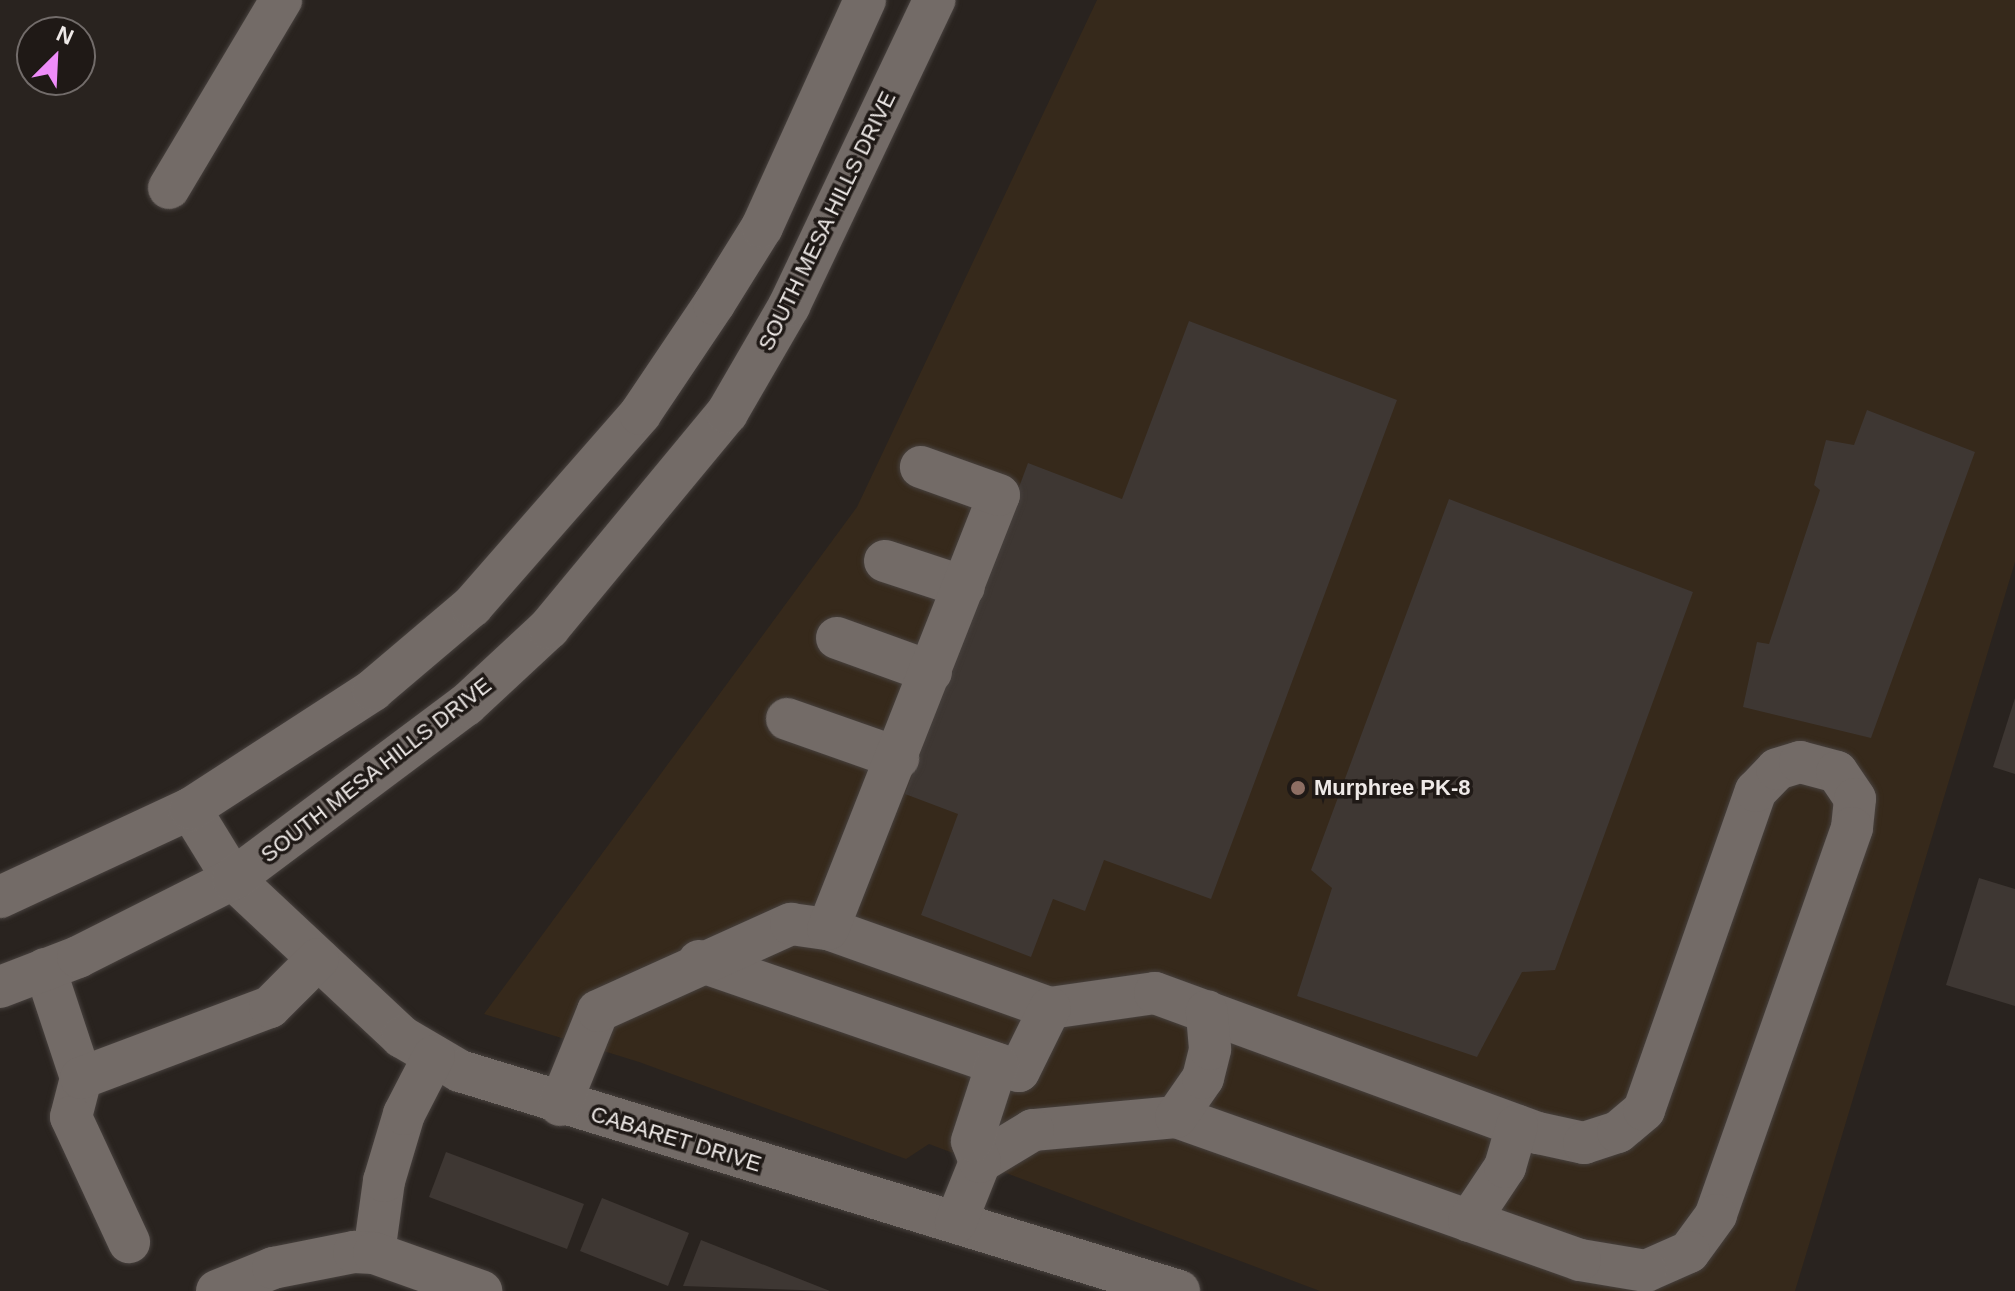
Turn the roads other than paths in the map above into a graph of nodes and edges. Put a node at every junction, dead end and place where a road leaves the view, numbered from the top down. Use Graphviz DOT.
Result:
graph roads {
  1 [pos="281,0"];
  2 [pos="865,0"];
  3 [pos="934,0"];
  4 [pos="169,188"];
  5 [pos="921,467"];
  6 [pos="885,561"];
  7 [pos="964,587"];
  8 [pos="837,638"];
  9 [pos="931,672"];
  10 [pos="787,719"];
  11 [pos="898,758"];
  12 [pos="190,809"];
  13 [pos="233,879"];
  14 [pos="0,897"];
  15 [pos="828,929"];
  16 [pos="318,959"];
  17 [pos="699,961"];
  18 [pos="45,969"];
  19 [pos="0,987"];
  20 [pos="1050,1008"];
  21 [pos="1207,1011"];
  22 [pos="434,1056"];
  23 [pos="1008,1067"];
  24 [pos="81,1078"];
  25 [pos="560,1105"];
  26 [pos="1176,1117"];
  27 [pos="1517,1126"];
  28 [pos="1049,1128"];
  29 [pos="980,1162"];
  30 [pos="1469,1221"];
  31 [pos="956,1222"];
  32 [pos="129,1242"];
  33 [pos="374,1253"];
  34 [pos="217,1291"];
  35 [pos="481,1291"];
  36 [pos="1179,1291"];
  1 -- 4 [label="street"];
  2 -- 12 [label="street"];
  3 -- 13 [label="street, SOUTH MESA HILLS DRIVE"];
  5 -- 7 [label="street"];
  6 -- 7 [label="street"];
  7 -- 9 [label="street"];
  8 -- 9 [label="street"];
  9 -- 11 [label="street"];
  10 -- 11 [label="street"];
  11 -- 15 [label="street"];
  12 -- 13 [label="street, CABARET DRIVE"];
  12 -- 14 [label="street"];
  13 -- 16 [label="street, CABARET DRIVE"];
  13 -- 18 [label="street, SOUTH MESA HILLS DRIVE"];
  15 -- 17 [label="street"];
  15 -- 20 [label="street"];
  16 -- 22 [label="street, CABARET DRIVE"];
  16 -- 24 [label="street"];
  17 -- 23 [label="street"];
  17 -- 25 [label="street"];
  18 -- 19 [label="street, SOUTH MESA HILLS DRIVE"];
  18 -- 24 [label="street"];
  20 -- 21 [label="street"];
  20 -- 23 [label="street"];
  21 -- 26 [label="street"];
  21 -- 27 [label="street"];
  22 -- 25 [label="street, CABARET DRIVE"];
  22 -- 33 [label="street"];
  23 -- 28 [label="street"];
  23 -- 29 [label="street"];
  24 -- 32 [label="street"];
  25 -- 31 [label="street, CABARET DRIVE"];
  26 -- 28 [label="street"];
  26 -- 30 [label="street"];
  27 -- 30 [label="street"];
  27 -- 30 [label="street"];
  28 -- 29 [label="street"];
  29 -- 31 [label="street"];
  31 -- 36 [label="street, CABARET DRIVE"];
  33 -- 34 [label="street"];
  33 -- 35 [label="street"];
}
